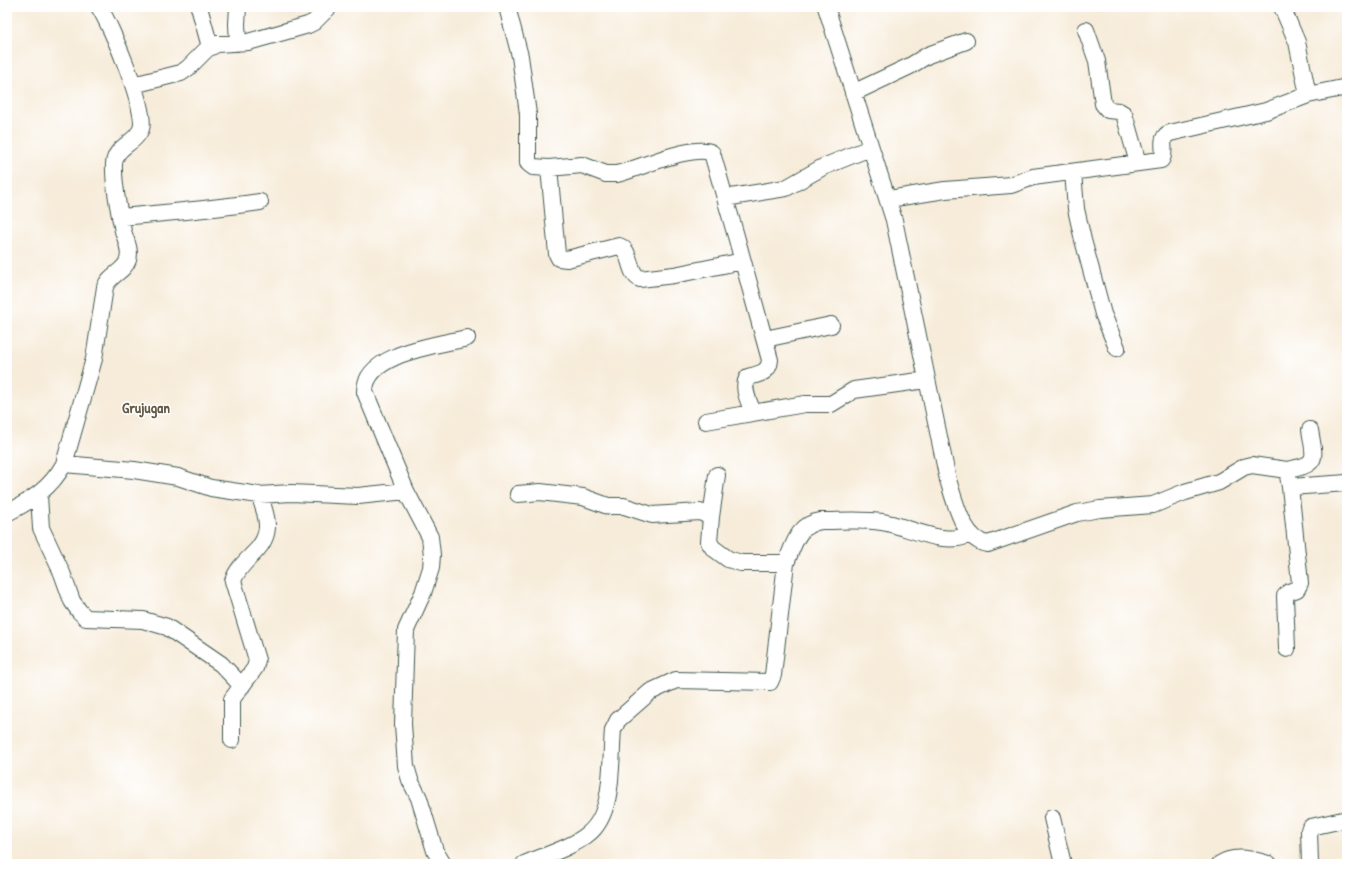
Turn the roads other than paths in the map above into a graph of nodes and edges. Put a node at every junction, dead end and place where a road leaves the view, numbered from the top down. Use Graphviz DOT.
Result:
graph roads {
  1 [pos="100,7"];
  2 [pos="199,7"];
  3 [pos="238,7"];
  4 [pos="329,7"];
  5 [pos="506,7"];
  6 [pos="826,7"];
  7 [pos="1282,7"];
  8 [pos="1086,30"];
  9 [pos="966,41"];
  10 [pos="238,43"];
  11 [pos="210,47"];
  12 [pos="133,85"];
  13 [pos="1347,87"];
  14 [pos="853,93"];
  15 [pos="1308,95"];
  16 [pos="870,148"];
  17 [pos="1138,163"];
  18 [pos="549,168"];
  19 [pos="1073,172"];
  20 [pos="725,198"];
  21 [pos="889,199"];
  22 [pos="260,202"];
  23 [pos="121,217"];
  24 [pos="743,261"];
  25 [pos="831,325"];
  26 [pos="468,338"];
  27 [pos="765,339"];
  28 [pos="1117,348"];
  29 [pos="926,380"];
  30 [pos="753,412"];
  31 [pos="706,421"];
  32 [pos="1310,430"];
  33 [pos="64,464"];
  34 [pos="1287,470"];
  35 [pos="717,474"];
  36 [pos="1347,482"];
  37 [pos="1290,488"];
  38 [pos="406,491"];
  39 [pos="518,494"];
  40 [pos="39,495"];
  41 [pos="259,495"];
  42 [pos="7,513"];
  43 [pos="711,517"];
  44 [pos="970,534"];
  45 [pos="786,562"];
  46 [pos="1287,649"];
  47 [pos="242,686"];
  48 [pos="232,740"];
  49 [pos="1052,818"];
  50 [pos="1347,819"];
  51 [pos="443,864"];
  52 [pos="524,864"];
  53 [pos="1063,864"];
  54 [pos="1220,864"];
  55 [pos="1269,864"];
  56 [pos="1310,864"];
  1 -- 12 [label="street"];
  2 -- 11 [label="street"];
  3 -- 10 [label="street"];
  4 -- 10 [label="street"];
  5 -- 18 [label="street"];
  6 -- 14 [label="street"];
  7 -- 15 [label="street"];
  8 -- 17 [label="street"];
  9 -- 14 [label="street"];
  10 -- 11 [label="street"];
  11 -- 12 [label="street"];
  12 -- 23 [label="street"];
  13 -- 15 [label="street"];
  14 -- 16 [label="street"];
  15 -- 17 [label="street"];
  16 -- 20 [label="street"];
  16 -- 21 [label="street"];
  17 -- 19 [label="street"];
  18 -- 20 [label="street"];
  18 -- 24 [label="street"];
  19 -- 21 [label="street"];
  19 -- 28 [label="street"];
  20 -- 24 [label="street"];
  21 -- 29 [label="street"];
  22 -- 23 [label="street"];
  23 -- 33 [label="street"];
  24 -- 27 [label="street"];
  25 -- 27 [label="street"];
  26 -- 38 [label="street"];
  27 -- 30 [label="street"];
  29 -- 30 [label="street"];
  29 -- 44 [label="street"];
  30 -- 31 [label="street"];
  32 -- 34 [label="street"];
  33 -- 40 [label="street"];
  33 -- 41 [label="street"];
  34 -- 37 [label="street"];
  34 -- 44 [label="street"];
  35 -- 43 [label="street"];
  36 -- 37 [label="street"];
  37 -- 46 [label="street"];
  38 -- 41 [label="street"];
  38 -- 51 [label="street"];
  39 -- 43 [label="street"];
  40 -- 42 [label="street"];
  40 -- 47 [label="street"];
  41 -- 47 [label="street"];
  43 -- 45 [label="street"];
  44 -- 45 [label="street"];
  45 -- 52 [label="street"];
  47 -- 48 [label="street"];
  49 -- 53 [label="street"];
  50 -- 56 [label="street"];
  54 -- 55 [label="street"];
}
